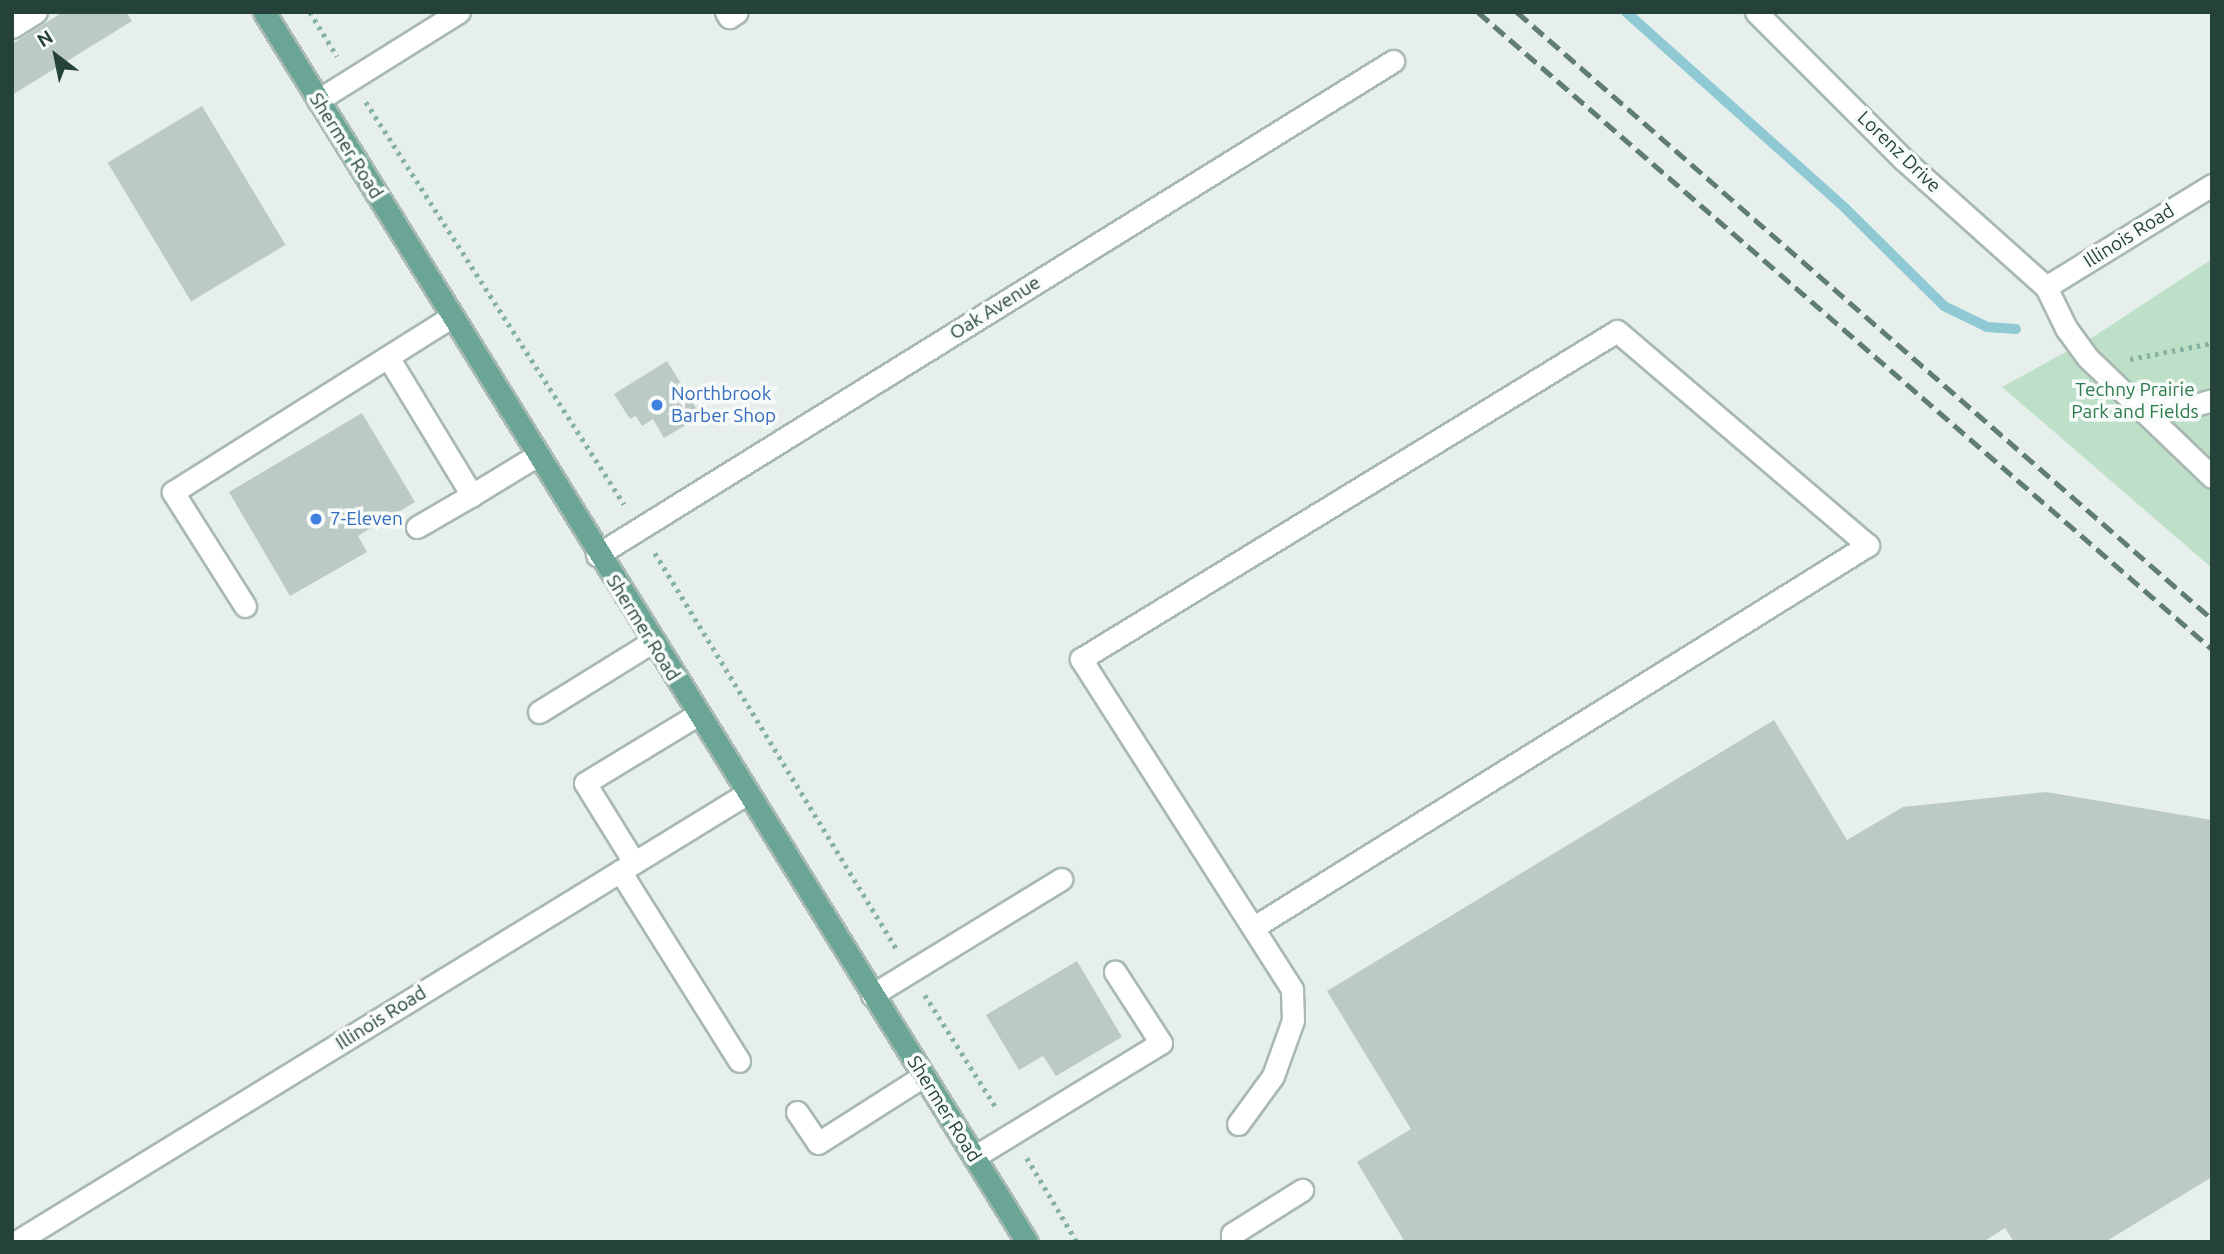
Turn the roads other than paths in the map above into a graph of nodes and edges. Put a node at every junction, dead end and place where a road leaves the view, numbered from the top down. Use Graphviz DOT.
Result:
graph roads {
  1 [pos="36,12"];
  2 [pos="264,12"];
  3 [pos="459,12"];
  4 [pos="726,12"];
  5 [pos="737,12"];
  6 [pos="1756,12"];
  7 [pos="12,27"];
  8 [pos="1393,61"];
  9 [pos="318,100"];
  10 [pos="2212,185"];
  11 [pos="2046,287"];
  12 [pos="451,317"];
  13 [pos="388,357"];
  14 [pos="2212,400"];
  15 [pos="2134,402"];
  16 [pos="536,456"];
  17 [pos="2212,477"];
  18 [pos="472,495"];
  19 [pos="417,527"];
  20 [pos="597,555"];
  21 [pos="245,606"];
  22 [pos="652,642"];
  23 [pos="539,712"];
  24 [pos="697,715"];
  25 [pos="746,794"];
  26 [pos="627,867"];
  27 [pos="1061,879"];
  28 [pos="1254,926"];
  29 [pos="1115,972"];
  30 [pos="872,995"];
  31 [pos="738,1061"];
  32 [pos="923,1076"];
  33 [pos="797,1112"];
  34 [pos="1238,1124"];
  35 [pos="974,1157"];
  36 [pos="1302,1190"];
  37 [pos="16,1242"];
  38 [pos="1027,1242"];
  39 [pos="1232,1242"];
  1 -- 7 [label="street"];
  2 -- 9 [label="main road, Shermer Road"];
  3 -- 9 [label="street"];
  4 -- 5 [label="street"];
  6 -- 11 [label="street, Lorenz Drive"];
  8 -- 20 [label="street, Oak Avenue"];
  9 -- 12 [label="main road, Shermer Road"];
  10 -- 11 [label="street, Illinois Road"];
  11 -- 15 [label="street"];
  12 -- 13 [label="street"];
  12 -- 16 [label="main road, Shermer Road"];
  13 -- 18 [label="street"];
  13 -- 21 [label="street"];
  14 -- 15 [label="street"];
  15 -- 17 [label="street"];
  16 -- 18 [label="street"];
  16 -- 20 [label="main road, Shermer Road"];
  18 -- 19 [label="street"];
  20 -- 22 [label="main road, Shermer Road"];
  22 -- 23 [label="street"];
  22 -- 24 [label="main road, Shermer Road"];
  24 -- 25 [label="main road, Shermer Road"];
  24 -- 26 [label="street"];
  25 -- 26 [label="street, Illinois Road"];
  25 -- 30 [label="main road, Shermer Road"];
  26 -- 31 [label="street"];
  26 -- 37 [label="street, Illinois Road"];
  27 -- 30 [label="street"];
  28 -- 28 [label="street"];
  28 -- 34 [label="street"];
  29 -- 35 [label="street"];
  30 -- 32 [label="main road, Shermer Road"];
  32 -- 33 [label="street"];
  32 -- 35 [label="main road, Shermer Road"];
  35 -- 38 [label="main road, Shermer Road"];
  36 -- 39 [label="street"];
}
